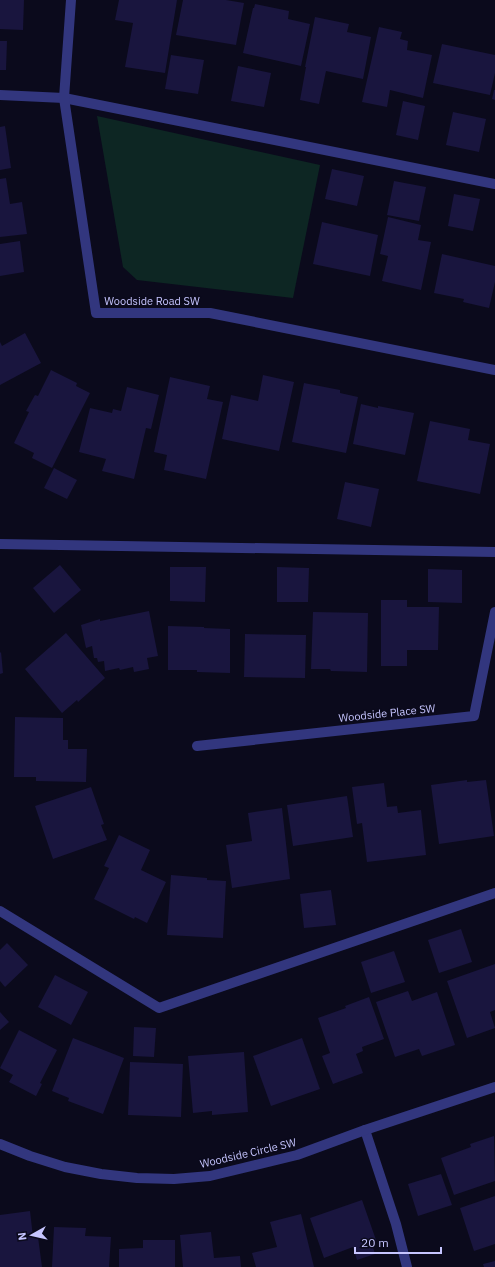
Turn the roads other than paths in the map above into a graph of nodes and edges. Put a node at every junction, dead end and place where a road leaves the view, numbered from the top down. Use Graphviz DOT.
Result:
graph roads {
  1 [pos="71,0"];
  2 [pos="0,95"];
  3 [pos="64,98"];
  4 [pos="495,184"];
  5 [pos="495,370"];
  6 [pos="0,544"];
  7 [pos="495,552"];
  8 [pos="495,612"];
  9 [pos="197,746"];
  10 [pos="495,893"];
  11 [pos="0,911"];
  12 [pos="495,1087"];
  13 [pos="365,1130"];
  14 [pos="0,1144"];
  15 [pos="407,1267"];
  1 -- 3 [label="street, Woodside Road SW"];
  2 -- 3 [label="street"];
  3 -- 4 [label="street"];
  3 -- 5 [label="street, Woodside Road SW"];
  6 -- 7 [label="street"];
  8 -- 9 [label="street, Woodside Place SW"];
  10 -- 11 [label="street"];
  12 -- 13 [label="street, Woodside Circle SW"];
  13 -- 14 [label="street, Woodside Circle SW"];
  13 -- 15 [label="street"];
}
